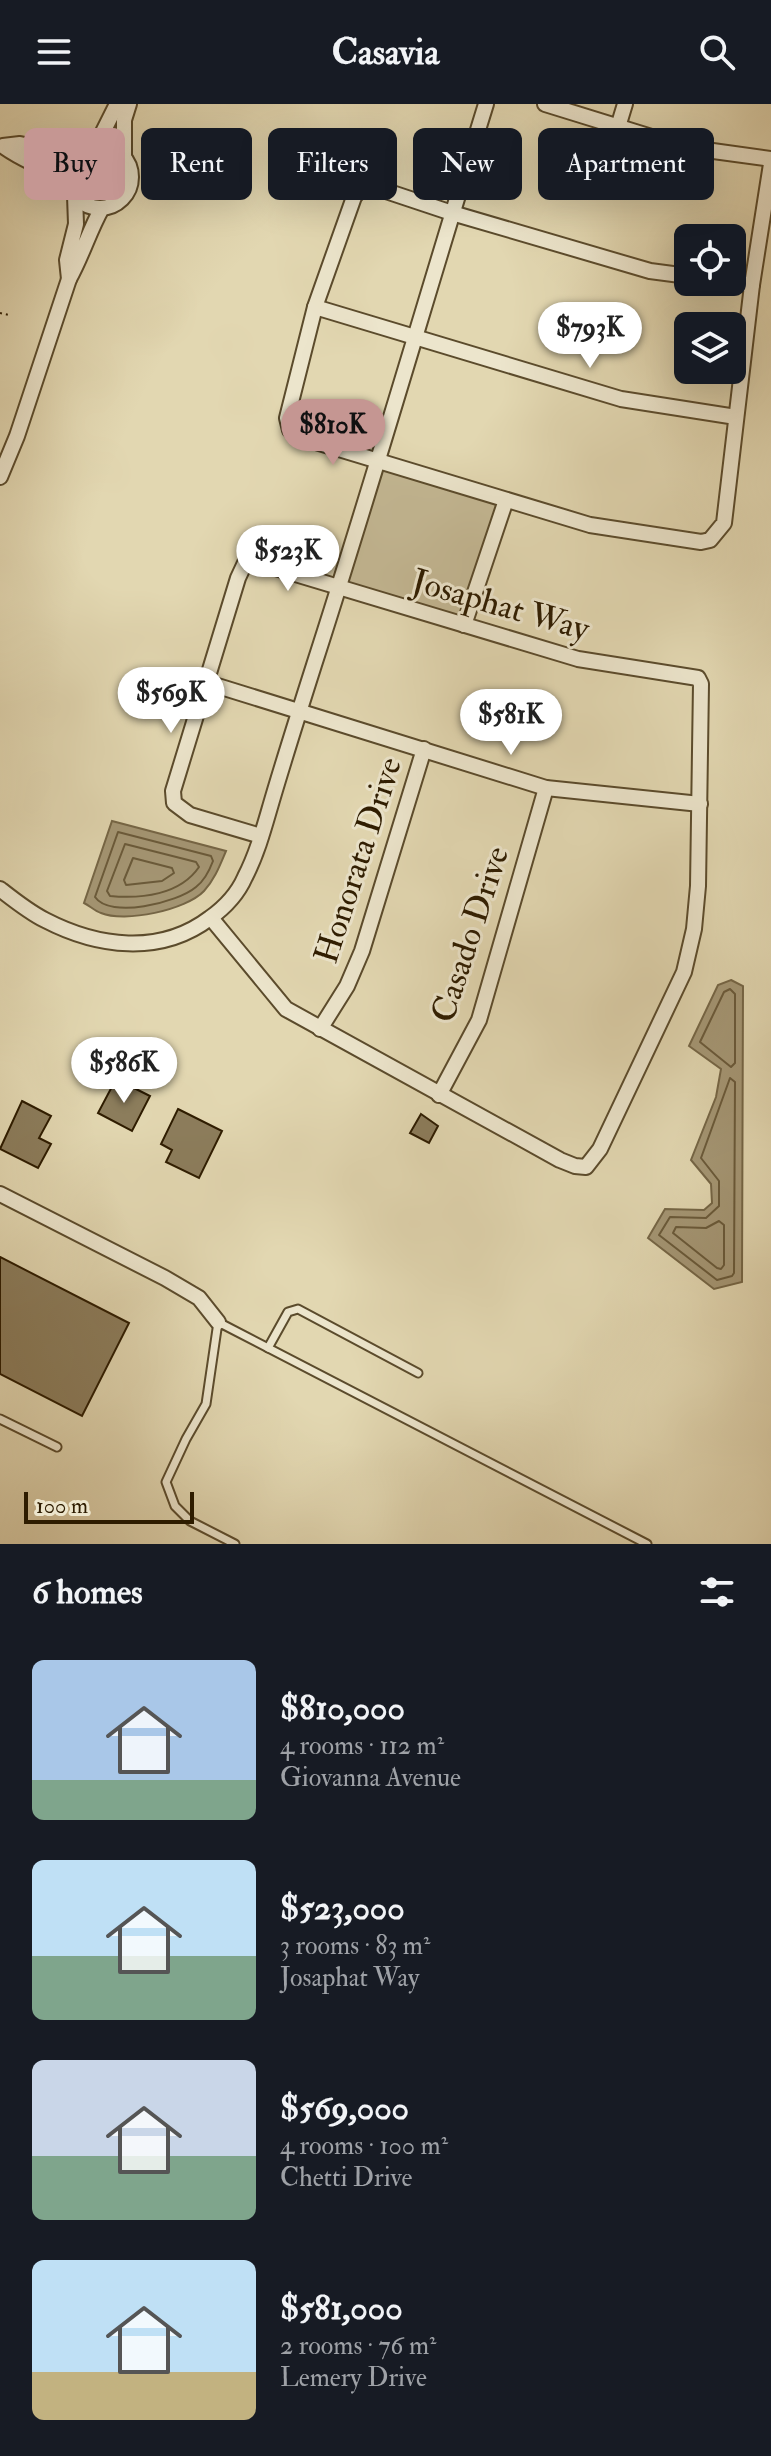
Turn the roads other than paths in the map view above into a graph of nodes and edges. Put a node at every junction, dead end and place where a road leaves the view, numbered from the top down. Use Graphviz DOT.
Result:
graph roads {
  1 [pos="117,104"];
  2 [pos="129,104"];
  3 [pos="486,104"];
  4 [pos="545,104"];
  5 [pos="625,104"];
  6 [pos="618,127"];
  7 [pos="105,128"];
  8 [pos="124,128"];
  9 [pos="24,145"];
  10 [pos="1,146"];
  11 [pos="125,158"];
  12 [pos="24,160"];
  13 [pos="771,161"];
  14 [pos="125,193"];
  15 [pos="73,200"];
  16 [pos="80,200"];
  17 [pos="121,200"];
  18 [pos="102,208"];
  19 [pos="452,213"];
  20 [pos="674,274"];
  21 [pos="69,279"];
  22 [pos="746,284"];
  23 [pos="752,285"];
  24 [pos="315,307"];
  25 [pos="414,338"];
  26 [pos="736,417"];
  27 [pos="376,460"];
  28 [pos="0,477"];
  29 [pos="506,500"];
  30 [pos="338,589"];
  31 [pos="464,625"];
  32 [pos="208,683"];
  33 [pos="299,711"];
  34 [pos="424,749"];
  35 [pos="546,788"];
  36 [pos="700,804"];
  37 [pos="261,836"];
  38 [pos="0,889"];
  39 [pos="211,918"];
  40 [pos="320,1029"];
  41 [pos="439,1095"];
  42 [pos="0,1194"];
  43 [pos="218,1322"];
  44 [pos="268,1348"];
  45 [pos="418,1373"];
  46 [pos="0,1419"];
  47 [pos="57,1447"];
  48 [pos="235,1544"];
  49 [pos="647,1544"];
  1 -- 7 [label="street"];
  2 -- 8 [label="street"];
  3 -- 19 [label="street"];
  4 -- 6 [label="street"];
  5 -- 6 [label="street"];
  6 -- 13 [label="street"];
  9 -- 10 [label="street"];
  10 -- 12 [label="street"];
  11 -- 14 [label="street"];
  13 -- 23 [label="street"];
  15 -- 21 [label="street"];
  16 -- 18 [label="street"];
  17 -- 18 [label="street"];
  18 -- 21 [label="street"];
  19 -- 20 [label="street"];
  19 -- 24 [label="street"];
  19 -- 25 [label="street"];
  21 -- 28 [label="street"];
  22 -- 23 [label="street"];
  23 -- 26 [label="street"];
  24 -- 25 [label="street"];
  24 -- 27 [label="street"];
  25 -- 26 [label="street"];
  25 -- 27 [label="street"];
  26 -- 29 [label="street"];
  27 -- 29 [label="street"];
  27 -- 30 [label="street"];
  29 -- 31 [label="street"];
  30 -- 31 [label="street, Josaphat Way"];
  30 -- 32 [label="street, Josaphat Way"];
  30 -- 33 [label="street"];
  31 -- 36 [label="street, Josaphat Way"];
  32 -- 33 [label="street"];
  32 -- 37 [label="street"];
  33 -- 34 [label="street"];
  33 -- 37 [label="street"];
  34 -- 35 [label="street"];
  34 -- 40 [label="street, Honorata Drive"];
  35 -- 36 [label="street"];
  35 -- 41 [label="street, Casado Drive"];
  36 -- 41 [label="street"];
  37 -- 39 [label="street"];
  38 -- 39 [label="street"];
  39 -- 40 [label="street"];
  40 -- 41 [label="street"];
  42 -- 43 [label="street"];
  43 -- 44 [label="lane"];
  43 -- 48 [label="lane"];
  44 -- 45 [label="lane"];
  44 -- 49 [label="lane"];
  46 -- 47 [label="lane"];
}
